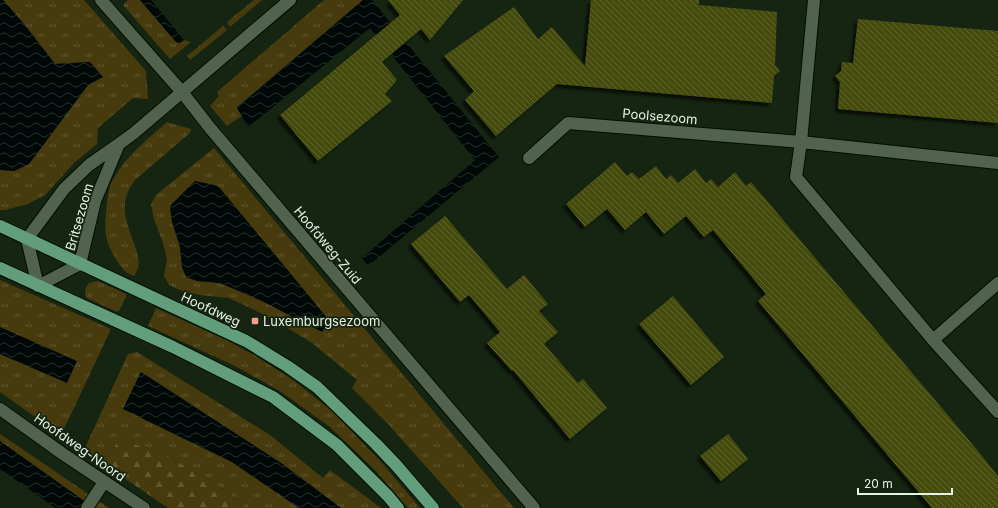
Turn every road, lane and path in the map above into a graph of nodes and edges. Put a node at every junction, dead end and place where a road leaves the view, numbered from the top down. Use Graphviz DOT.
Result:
graph roads {
  1 [pos="101,0"];
  2 [pos="290,0"];
  3 [pos="814,0"];
  4 [pos="182,92"];
  5 [pos="801,142"];
  6 [pos="119,144"];
  7 [pos="529,158"];
  8 [pos="998,163"];
  9 [pos="0,226"];
  10 [pos="27,239"];
  11 [pos="80,264"];
  12 [pos="0,268"];
  13 [pos="998,283"];
  14 [pos="38,286"];
  15 [pos="934,340"];
  16 [pos="0,409"];
  17 [pos="998,412"];
  18 [pos="104,482"];
  19 [pos="87,508"];
  20 [pos="144,508"];
  21 [pos="398,508"];
  22 [pos="433,508"];
  23 [pos="534,508"];
  1 -- 4 [label="street, Hoofdweg-Zuid"];
  2 -- 4 [label="street, Britsezoom"];
  3 -- 5 [label="street"];
  4 -- 6 [label="street, Britsezoom"];
  4 -- 23 [label="street, Hoofdweg-Zuid"];
  5 -- 7 [label="street, Poolsezoom"];
  5 -- 8 [label="street, Poolsezoom"];
  5 -- 15 [label="street"];
  6 -- 10 [label="street, Britsezoom"];
  6 -- 11 [label="street, Britsezoom"];
  9 -- 10 [label="main road, Hoofdweg"];
  10 -- 11 [label="main road, Hoofdweg"];
  10 -- 14 [label="street"];
  11 -- 14 [label="street, Britsezoom"];
  11 -- 22 [label="main road, Hoofdweg"];
  12 -- 14 [label="main road"];
  13 -- 15 [label="street"];
  14 -- 21 [label="main road"];
  15 -- 17 [label="street"];
  16 -- 18 [label="street, Hoofdweg-Noord"];
  18 -- 19 [label="street"];
  18 -- 20 [label="street, Hoofdweg-Noord"];
}
